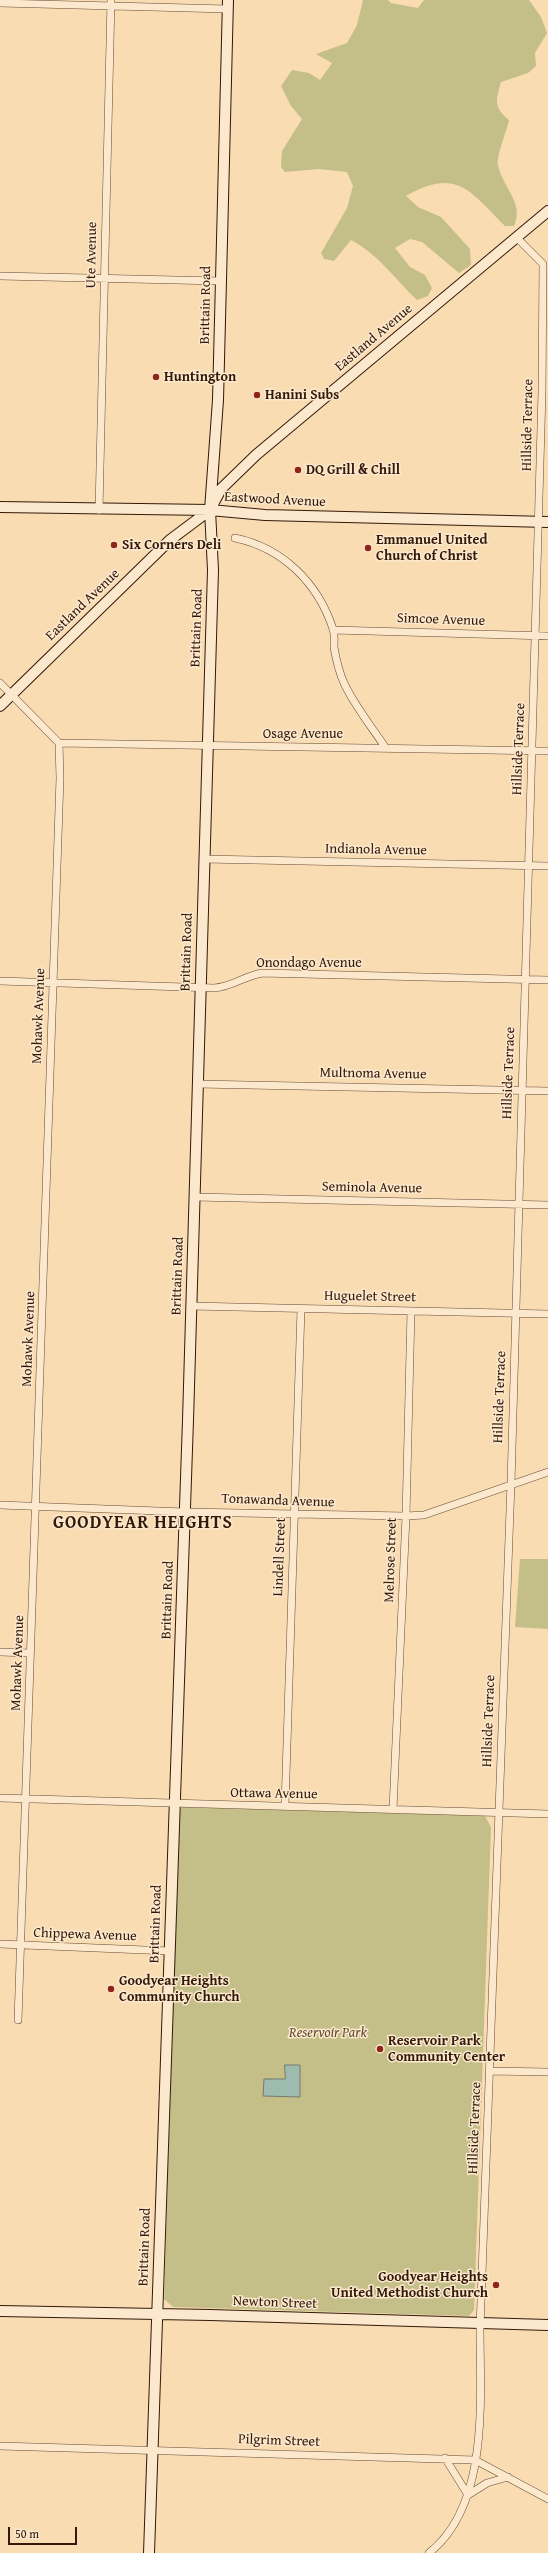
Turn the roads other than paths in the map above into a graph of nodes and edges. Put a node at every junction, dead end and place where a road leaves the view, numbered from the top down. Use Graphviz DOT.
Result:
graph roads {
  1 [pos="0,3"];
  2 [pos="111,4"];
  3 [pos="228,4"];
  4 [pos="548,211"];
  5 [pos="516,238"];
  6 [pos="545,264"];
  7 [pos="0,276"];
  8 [pos="105,278"];
  9 [pos="220,281"];
  10 [pos="545,392"];
  11 [pos="0,507"];
  12 [pos="99,510"];
  13 [pos="210,510"];
  14 [pos="543,522"];
  15 [pos="235,538"];
  16 [pos="333,630"];
  17 [pos="536,636"];
  18 [pos="548,636"];
  19 [pos="0,683"];
  20 [pos="12,695"];
  21 [pos="0,706"];
  22 [pos="58,743"];
  23 [pos="207,746"];
  24 [pos="385,747"];
  25 [pos="532,750"];
  26 [pos="548,751"];
  27 [pos="204,859"];
  28 [pos="528,866"];
  29 [pos="548,866"];
  30 [pos="526,979"];
  31 [pos="0,980"];
  32 [pos="548,980"];
  33 [pos="53,983"];
  34 [pos="200,987"];
  35 [pos="198,1084"];
  36 [pos="522,1091"];
  37 [pos="548,1091"];
  38 [pos="195,1197"];
  39 [pos="518,1205"];
  40 [pos="548,1206"];
  41 [pos="191,1306"];
  42 [pos="301,1309"];
  43 [pos="411,1311"];
  44 [pos="516,1314"];
  45 [pos="548,1314"];
  46 [pos="548,1472"];
  47 [pos="511,1483"];
  48 [pos="0,1505"];
  49 [pos="36,1506"];
  50 [pos="185,1512"];
  51 [pos="295,1514"];
  52 [pos="406,1516"];
  53 [pos="0,1652"];
  54 [pos="30,1653"];
  55 [pos="0,1798"];
  56 [pos="26,1798"];
  57 [pos="174,1804"];
  58 [pos="284,1806"];
  59 [pos="394,1810"];
  60 [pos="498,1813"];
  61 [pos="548,1814"];
  62 [pos="0,1944"];
  63 [pos="21,1945"];
  64 [pos="169,1951"];
  65 [pos="18,2020"];
  66 [pos="490,2071"];
  67 [pos="548,2072"];
  68 [pos="0,2311"];
  69 [pos="157,2314"];
  70 [pos="480,2324"];
  71 [pos="548,2325"];
  72 [pos="0,2446"];
  73 [pos="151,2450"];
  74 [pos="445,2458"];
  75 [pos="475,2460"];
  76 [pos="508,2477"];
  77 [pos="468,2495"];
  78 [pos="548,2500"];
  79 [pos="149,2553"];
  80 [pos="429,2553"];
  1 -- 2 [label="street"];
  2 -- 3 [label="street"];
  2 -- 8 [label="street, Ute Avenue"];
  3 -- 9 [label="main road, Brittain Road"];
  4 -- 5 [label="main road, Eastland Avenue"];
  5 -- 6 [label="street, Hillside Terrace"];
  5 -- 13 [label="main road, Eastland Avenue"];
  6 -- 10 [label="street, Hillside Terrace"];
  7 -- 8 [label="street"];
  8 -- 9 [label="street"];
  8 -- 12 [label="street, Ute Avenue"];
  9 -- 13 [label="main road, Brittain Road"];
  10 -- 14 [label="street, Hillside Terrace"];
  11 -- 12 [label="main road, Eastwood Avenue"];
  12 -- 13 [label="main road, Eastwood Avenue"];
  13 -- 14 [label="main road, Eastwood Avenue"];
  13 -- 20 [label="main road, Eastland Avenue"];
  13 -- 23 [label="main road, Brittain Road"];
  14 -- 17 [label="street, Hillside Terrace"];
  15 -- 16 [label="street"];
  16 -- 17 [label="street, Simcoe Avenue"];
  16 -- 24 [label="street"];
  17 -- 18 [label="street, Simcoe Avenue"];
  17 -- 25 [label="street, Hillside Terrace"];
  19 -- 20 [label="street"];
  20 -- 21 [label="main road, Eastland Avenue"];
  20 -- 22 [label="street"];
  22 -- 23 [label="street, Osage Avenue"];
  22 -- 33 [label="street, Mohawk Avenue"];
  23 -- 24 [label="street, Osage Avenue"];
  23 -- 27 [label="main road, Brittain Road"];
  24 -- 25 [label="street, Osage Avenue"];
  25 -- 26 [label="street, Osage Avenue"];
  25 -- 28 [label="street, Hillside Terrace"];
  27 -- 28 [label="street, Indianola Avenue"];
  27 -- 34 [label="main road, Brittain Road"];
  28 -- 29 [label="street, Indianola Avenue"];
  28 -- 30 [label="street, Hillside Terrace"];
  30 -- 32 [label="street, Onondago Avenue"];
  30 -- 34 [label="street, Onondago Avenue"];
  30 -- 36 [label="street, Hillside Terrace"];
  31 -- 33 [label="street, Onondago Avenue"];
  33 -- 34 [label="street, Onondago Avenue"];
  33 -- 49 [label="street, Mohawk Avenue"];
  34 -- 35 [label="main road, Brittain Road"];
  35 -- 36 [label="street, Multnoma Avenue"];
  35 -- 38 [label="main road, Brittain Road"];
  36 -- 37 [label="street, Multnoma Avenue"];
  36 -- 39 [label="street, Hillside Terrace"];
  38 -- 39 [label="street, Seminola Avenue"];
  38 -- 41 [label="main road, Brittain Road"];
  39 -- 40 [label="street, Seminola Avenue"];
  39 -- 44 [label="street, Hillside Terrace"];
  41 -- 42 [label="street, Huguelet Street"];
  41 -- 50 [label="main road, Brittain Road"];
  42 -- 43 [label="street, Huguelet Street"];
  42 -- 51 [label="street, Lindell Street"];
  43 -- 44 [label="street, Huguelet Street"];
  43 -- 52 [label="street, Melrose Street"];
  44 -- 45 [label="street, Huguelet Street"];
  44 -- 47 [label="street, Hillside Terrace"];
  46 -- 47 [label="street, Tonawanda Avenue"];
  47 -- 52 [label="street, Tonawanda Avenue"];
  47 -- 60 [label="street, Hillside Terrace"];
  48 -- 49 [label="street, Tonawanda Avenue"];
  49 -- 50 [label="street, Tonawanda Avenue"];
  49 -- 54 [label="street, Mohawk Avenue"];
  50 -- 51 [label="street, Tonawanda Avenue"];
  50 -- 57 [label="main road, Brittain Road"];
  51 -- 52 [label="street, Tonawanda Avenue"];
  51 -- 58 [label="street, Lindell Street"];
  52 -- 59 [label="street, Melrose Street"];
  53 -- 54 [label="street"];
  54 -- 56 [label="street, Mohawk Avenue"];
  55 -- 56 [label="street, Ottawa Avenue"];
  56 -- 57 [label="street, Ottawa Avenue"];
  56 -- 63 [label="street, Mohawk Avenue"];
  57 -- 58 [label="street, Ottawa Avenue"];
  57 -- 64 [label="main road, Brittain Road"];
  58 -- 59 [label="street, Ottawa Avenue"];
  59 -- 60 [label="street, Ottawa Avenue"];
  60 -- 61 [label="street, Ottawa Avenue"];
  60 -- 66 [label="street, Hillside Terrace"];
  62 -- 63 [label="street, Chippewa Avenue"];
  63 -- 64 [label="street, Chippewa Avenue"];
  63 -- 65 [label="street, Mohawk Avenue"];
  64 -- 69 [label="main road, Brittain Road"];
  66 -- 67 [label="street"];
  66 -- 70 [label="street, Hillside Terrace"];
  68 -- 69 [label="main road, Newton Street"];
  69 -- 70 [label="main road, Newton Street"];
  69 -- 73 [label="main road, Brittain Road"];
  70 -- 71 [label="main road, Newton Street"];
  70 -- 75 [label="street, Hillside Terrace"];
  72 -- 73 [label="street, Pilgrim Street"];
  73 -- 74 [label="street, Pilgrim Street"];
  73 -- 79 [label="main road, Brittain Road"];
  74 -- 75 [label="street, Pilgrim Street"];
  74 -- 77 [label="street"];
  75 -- 76 [label="street, Pilgrim Street"];
  75 -- 77 [label="street, Hillside Terrace"];
  76 -- 77 [label="street"];
  76 -- 78 [label="street, Pilgrim Street"];
  77 -- 80 [label="street, Hillside Terrace"];
}
